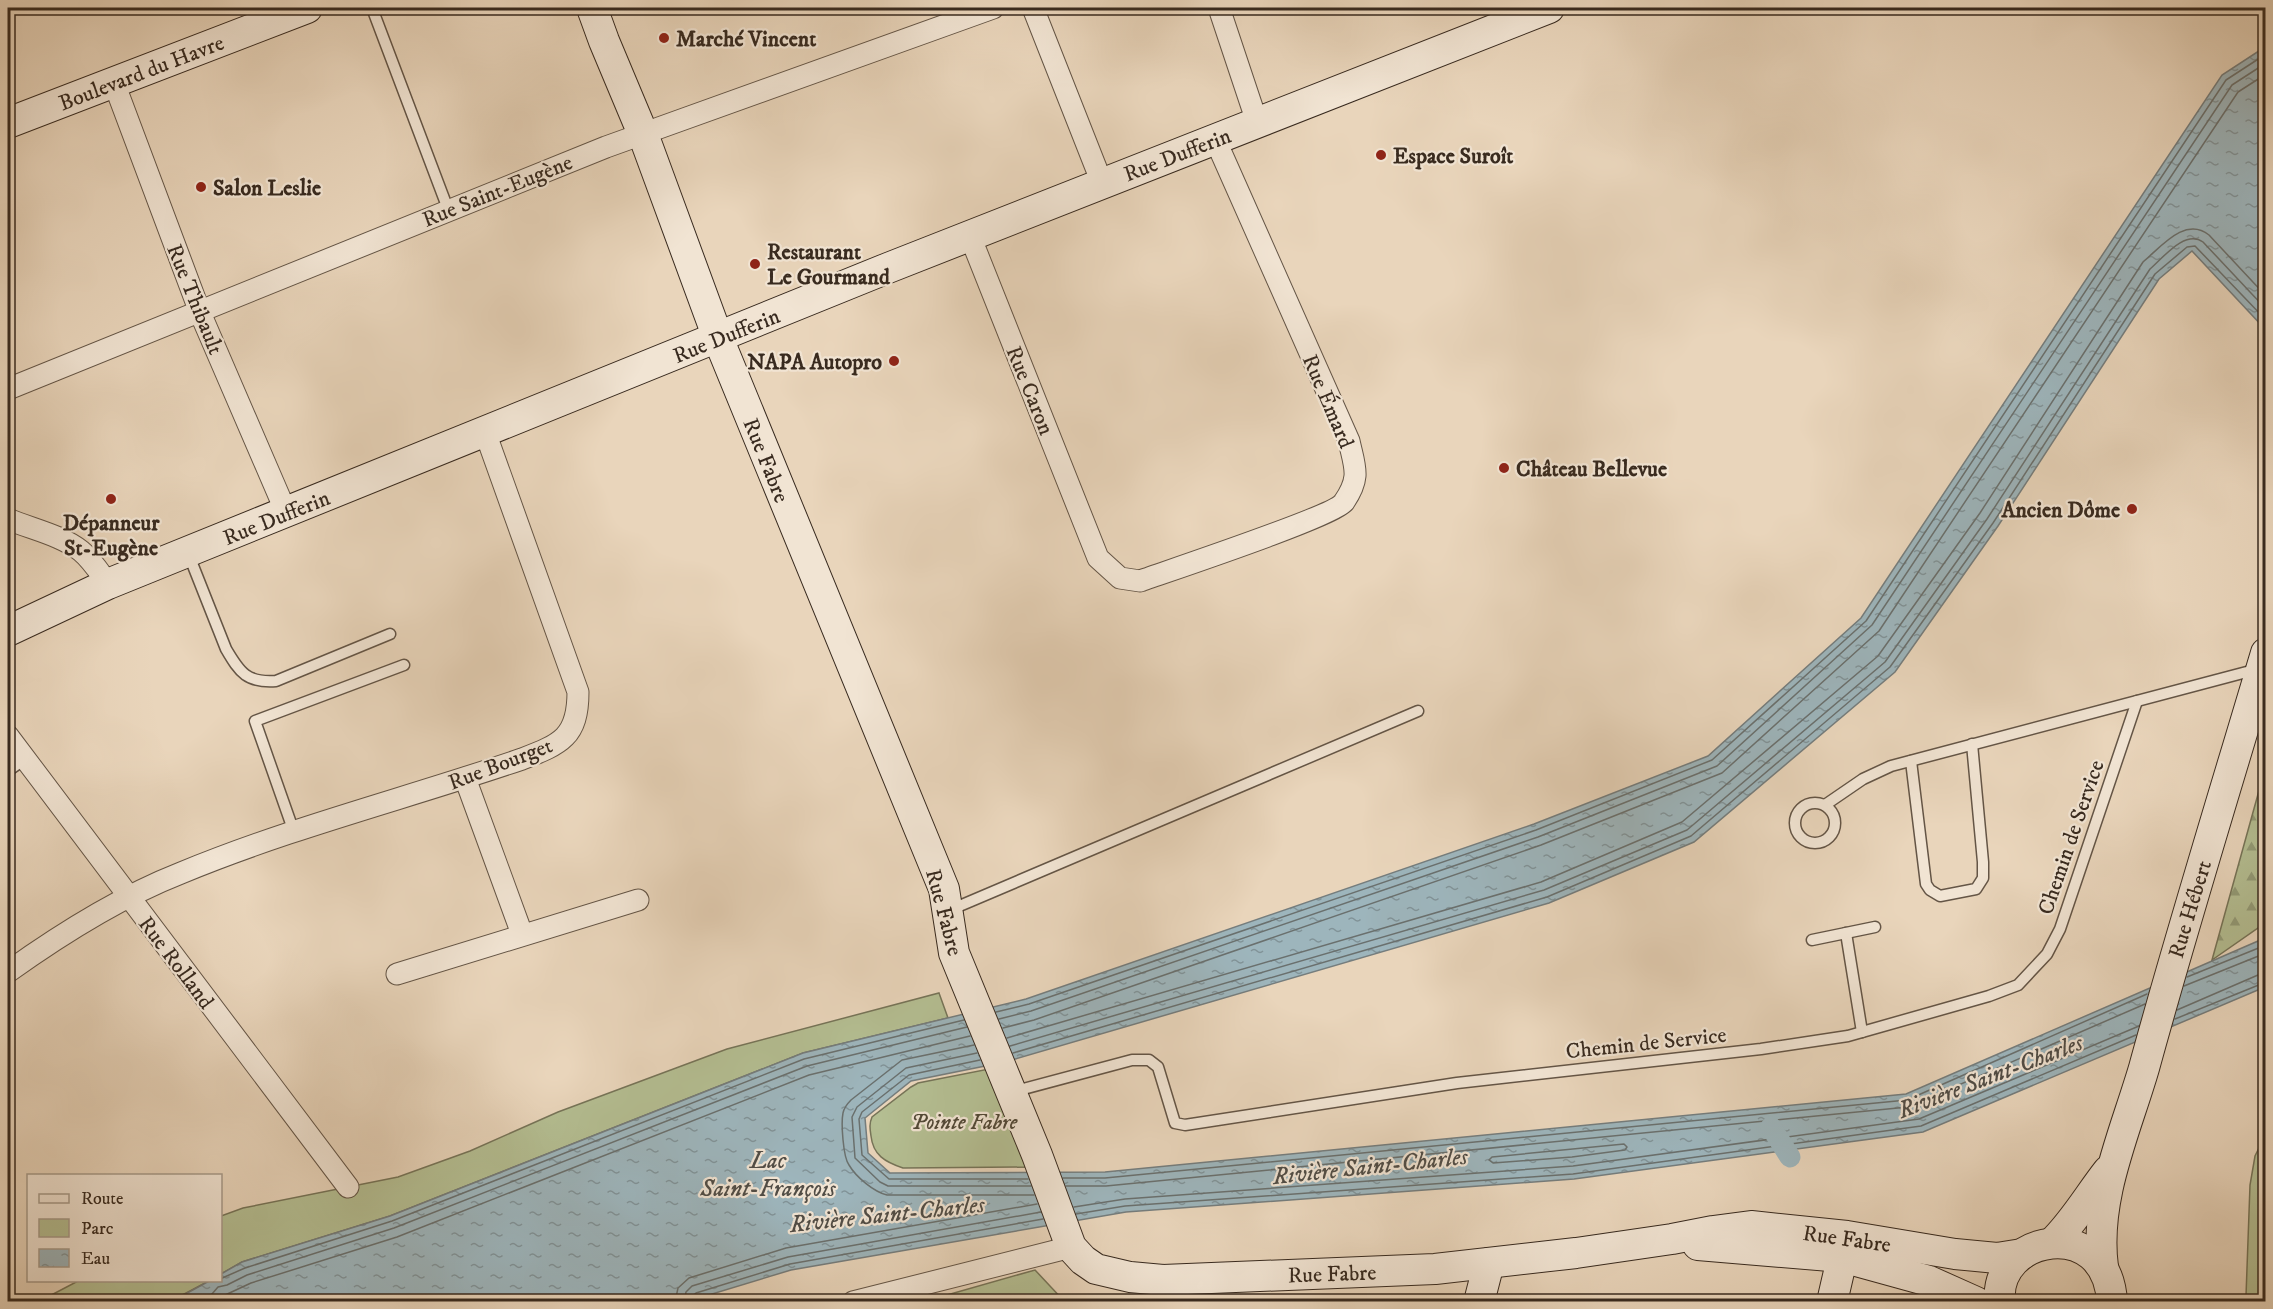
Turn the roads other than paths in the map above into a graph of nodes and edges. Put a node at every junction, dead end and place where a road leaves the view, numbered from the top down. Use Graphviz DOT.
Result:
graph roads {
  1 [pos="307,8"];
  2 [pos="372,8"];
  3 [pos="592,8"];
  4 [pos="993,8"];
  5 [pos="1033,8"];
  6 [pos="1219,8"];
  7 [pos="1549,8"];
  8 [pos="114,83"];
  9 [pos="1257,122"];
  10 [pos="8,123"];
  11 [pos="643,134"];
  12 [pos="1215,139"];
  13 [pos="1102,183"];
  14 [pos="448,209"];
  15 [pos="970,236"];
  16 [pos="199,311"];
  17 [pos="717,338"];
  18 [pos="8,389"];
  19 [pos="485,432"];
  20 [pos="286,512"];
  21 [pos="8,519"];
  22 [pos="1093,545"];
  23 [pos="188,552"];
  24 [pos="108,584"];
  25 [pos="8,631"];
  26 [pos="390,634"];
  27 [pos="2263,661"];
  28 [pos="404,665"];
  29 [pos="2137,701"];
  30 [pos="1418,711"];
  31 [pos="8,736"];
  32 [pos="1972,744"];
  33 [pos="1911,761"];
  34 [pos="16,765"];
  35 [pos="465,778"];
  36 [pos="1825,805"];
  37 [pos="294,832"];
  38 [pos="129,897"];
  39 [pos="638,900"];
  40 [pos="947,912"];
  41 [pos="1875,927"];
  42 [pos="1846,933"];
  43 [pos="522,934"];
  44 [pos="1812,940"];
  45 [pos="8,972"];
  46 [pos="397,974"];
  47 [pos="1862,1032"];
  48 [pos="1007,1081"];
  49 [pos="2114,1164"];
  50 [pos="348,1187"];
  51 [pos="2052,1243"];
  52 [pos="1844,1246"];
  53 [pos="1071,1247"];
  54 [pos="2022,1254"];
  55 [pos="1489,1263"];
  56 [pos="2112,1289"];
  57 [pos="853,1302"];
  58 [pos="1479,1302"];
  59 [pos="1832,1302"];
  60 [pos="1976,1302"];
  61 [pos="2000,1302"];
  1 -- 8 [label="street, Boulevard du Havre"];
  2 -- 14 [label="lane"];
  3 -- 11 [label="street, Rue Fabre"];
  4 -- 11 [label="street, Rue Saint-Eugène"];
  5 -- 13 [label="street"];
  6 -- 9 [label="street"];
  7 -- 9 [label="street, Rue Dufferin"];
  8 -- 10 [label="street, Boulevard du Havre"];
  8 -- 16 [label="street, Rue Thibault"];
  9 -- 12 [label="street, Rue Dufferin"];
  11 -- 14 [label="street, Rue Saint-Eugène"];
  11 -- 17 [label="street, Rue Fabre"];
  12 -- 13 [label="street, Rue Dufferin"];
  12 -- 22 [label="street, Rue Émard"];
  13 -- 15 [label="street, Rue Dufferin"];
  14 -- 16 [label="street, Rue Saint-Eugène"];
  15 -- 17 [label="street, Rue Dufferin"];
  15 -- 22 [label="street, Rue Caron"];
  16 -- 18 [label="street, Rue Saint-Eugène"];
  16 -- 20 [label="street, Rue Thibault"];
  17 -- 19 [label="street, Rue Dufferin"];
  17 -- 40 [label="street, Rue Fabre"];
  19 -- 20 [label="street, Rue Dufferin"];
  19 -- 35 [label="street, Rue Bourget"];
  20 -- 23 [label="street, Rue Dufferin"];
  21 -- 24 [label="street"];
  23 -- 24 [label="street, Rue Dufferin"];
  23 -- 26 [label="lane"];
  24 -- 25 [label="street, Rue Dufferin"];
  27 -- 29 [label="lane"];
  27 -- 49 [label="street, Rue Hébert"];
  28 -- 37 [label="lane"];
  29 -- 32 [label="lane"];
  29 -- 47 [label="lane, Chemin de Service"];
  30 -- 40 [label="lane"];
  31 -- 34 [label="street, Rue Rolland"];
  32 -- 33 [label="lane"];
  32 -- 33 [label="lane"];
  33 -- 36 [label="lane"];
  34 -- 38 [label="street, Rue Rolland"];
  35 -- 37 [label="street, Rue Bourget"];
  35 -- 43 [label="street"];
  37 -- 38 [label="street, Rue Bourget"];
  38 -- 45 [label="street, Rue Bourget"];
  38 -- 50 [label="street, Rue Rolland"];
  39 -- 43 [label="street"];
  40 -- 48 [label="street, Rue Fabre"];
  41 -- 42 [label="lane"];
  42 -- 44 [label="lane"];
  42 -- 47 [label="lane"];
  43 -- 46 [label="street"];
  47 -- 48 [label="lane, Chemin de Service"];
  48 -- 53 [label="street, Rue Fabre"];
  49 -- 51 [label="street, Rue Hébert"];
  49 -- 56 [label="street, Rue Hébert"];
  51 -- 54 [label="street, Rue Fabre"];
  51 -- 56 [label="street"];
  52 -- 54 [label="street, Rue Fabre"];
  52 -- 55 [label="street, Rue Fabre"];
  52 -- 59 [label="street"];
  52 -- 60 [label="street, Rue Fabre"];
  53 -- 55 [label="street, Rue Fabre"];
  53 -- 57 [label="street"];
  54 -- 61 [label="street"];
  55 -- 58 [label="street"];
}
